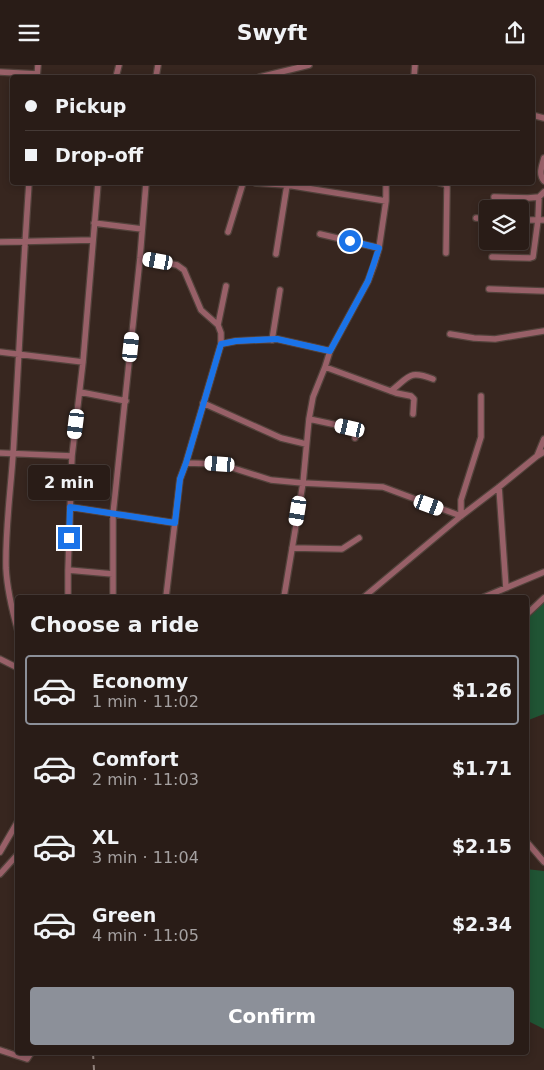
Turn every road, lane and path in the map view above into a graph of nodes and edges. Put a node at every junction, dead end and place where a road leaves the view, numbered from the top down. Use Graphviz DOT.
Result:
graph roads {
  1 [pos="38,65"];
  2 [pos="310,65"];
  3 [pos="0,72"];
  4 [pos="37,75"];
  5 [pos="268,75"];
  6 [pos="544,158"];
  7 [pos="544,181"];
  8 [pos="29,185"];
  9 [pos="98,185"];
  10 [pos="146,185"];
  11 [pos="242,185"];
  12 [pos="287,185"];
  13 [pos="307,185"];
  14 [pos="327,185"];
  15 [pos="386,185"];
  16 [pos="445,185"];
  17 [pos="327,191"];
  18 [pos="544,192"];
  19 [pos="494,197"];
  20 [pos="539,197"];
  21 [pos="386,201"];
  22 [pos="476,218"];
  23 [pos="479,218"];
  24 [pos="541,220"];
  25 [pos="94,223"];
  26 [pos="142,229"];
  27 [pos="228,232"];
  28 [pos="320,234"];
  29 [pos="93,240"];
  30 [pos="0,242"];
  31 [pos="25,242"];
  32 [pos="379,248"];
  33 [pos="446,253"];
  34 [pos="276,254"];
  35 [pos="492,257"];
  36 [pos="140,258"];
  37 [pos="226,286"];
  38 [pos="490,289"];
  39 [pos="280,290"];
  40 [pos="544,291"];
  41 [pos="218,325"];
  42 [pos="544,331"];
  43 [pos="450,334"];
  44 [pos="272,340"];
  45 [pos="221,344"];
  46 [pos="330,351"];
  47 [pos="0,352"];
  48 [pos="18,354"];
  49 [pos="83,362"];
  50 [pos="325,367"];
  51 [pos="433,379"];
  52 [pos="391,391"];
  53 [pos="80,392"];
  54 [pos="481,396"];
  55 [pos="126,401"];
  56 [pos="203,403"];
  57 [pos="413,414"];
  58 [pos="309,419"];
  59 [pos="355,438"];
  60 [pos="544,439"];
  61 [pos="306,445"];
  62 [pos="544,452"];
  63 [pos="0,453"];
  64 [pos="13,453"];
  65 [pos="72,456"];
  66 [pos="537,456"];
  67 [pos="186,463"];
  68 [pos="303,483"];
  69 [pos="499,487"];
  70 [pos="70,507"];
  71 [pos="114,514"];
  72 [pos="460,516"];
  73 [pos="175,523"];
  74 [pos="359,538"];
  75 [pos="292,548"];
  76 [pos="68,570"];
  77 [pos="544,572"];
  78 [pos="112,574"];
  79 [pos="506,588"];
  80 [pos="68,595"];
  81 [pos="113,595"];
  82 [pos="166,595"];
  83 [pos="284,595"];
  84 [pos="366,595"];
  85 [pos="489,595"];
  86 [pos="544,598"];
  87 [pos="529,612"];
  88 [pos="15,618"];
  89 [pos="0,659"];
  90 [pos="15,666"];
  91 [pos="15,826"];
  92 [pos="529,844"];
  93 [pos="0,852"];
  94 [pos="15,857"];
  95 [pos="544,862"];
  96 [pos="0,874"];
  97 [pos="0,1050"];
  98 [pos="15,1055"];
  99 [pos="15,1055"];
  100 [pos="30,1055"];
  1 -- 4 [label="street"];
  2 -- 5 [label="street"];
  3 -- 4 [label="street"];
  6 -- 7 [label="street"];
  8 -- 31 [label="street"];
  9 -- 25 [label="street"];
  10 -- 26 [label="street"];
  11 -- 27 [label="street"];
  12 -- 13 [label="street"];
  12 -- 34 [label="street"];
  13 -- 17 [label="street"];
  14 -- 17 [label="street"];
  15 -- 21 [label="street"];
  16 -- 33 [label="street"];
  17 -- 21 [label="street"];
  18 -- 20 [label="street"];
  19 -- 20 [label="street"];
  20 -- 24 [label="street"];
  21 -- 32 [label="street"];
  22 -- 23 [label="street"];
  24 -- 35 [label="street"];
  25 -- 26 [label="street"];
  25 -- 29 [label="street"];
  26 -- 36 [label="street"];
  28 -- 32 [label="street"];
  29 -- 31 [label="street"];
  29 -- 49 [label="street"];
  30 -- 31 [label="street"];
  31 -- 48 [label="street"];
  32 -- 46 [label="street"];
  36 -- 41 [label="street"];
  36 -- 55 [label="street"];
  37 -- 41 [label="street"];
  38 -- 40 [label="street"];
  39 -- 44 [label="street"];
  41 -- 45 [label="street"];
  42 -- 43 [label="street"];
  44 -- 45 [label="street"];
  44 -- 46 [label="street"];
  45 -- 56 [label="street"];
  46 -- 50 [label="street"];
  47 -- 48 [label="street"];
  48 -- 49 [label="street"];
  48 -- 64 [label="street"];
  49 -- 53 [label="street"];
  50 -- 52 [label="street"];
  50 -- 58 [label="street"];
  51 -- 52 [label="street"];
  52 -- 57 [label="street"];
  53 -- 55 [label="street"];
  53 -- 65 [label="street"];
  54 -- 72 [label="street"];
  55 -- 71 [label="street"];
  56 -- 61 [label="street"];
  56 -- 67 [label="street"];
  58 -- 59 [label="street"];
  58 -- 61 [label="street"];
  60 -- 66 [label="street"];
  61 -- 68 [label="street"];
  62 -- 66 [label="street"];
  63 -- 64 [label="street"];
  64 -- 65 [label="street"];
  64 -- 88 [label="street"];
  65 -- 70 [label="street"];
  66 -- 69 [label="street"];
  67 -- 68 [label="street"];
  67 -- 73 [label="street"];
  68 -- 72 [label="street"];
  68 -- 75 [label="street"];
  69 -- 72 [label="street"];
  69 -- 79 [label="street"];
  70 -- 71 [label="street"];
  70 -- 76 [label="street"];
  71 -- 73 [label="street"];
  71 -- 78 [label="street"];
  72 -- 84 [label="street"];
  73 -- 82 [label="street"];
  74 -- 75 [label="street"];
  75 -- 83 [label="street"];
  76 -- 78 [label="street"];
  76 -- 80 [label="street"];
  77 -- 79 [label="street"];
  78 -- 81 [label="street"];
  79 -- 85 [label="street"];
  86 -- 87 [label="street"];
  89 -- 90 [label="street"];
  91 -- 93 [label="street"];
  92 -- 95 [label="street"];
  94 -- 96 [label="street"];
  97 -- 98 [label="street"];
  99 -- 100 [label="street"];
}
